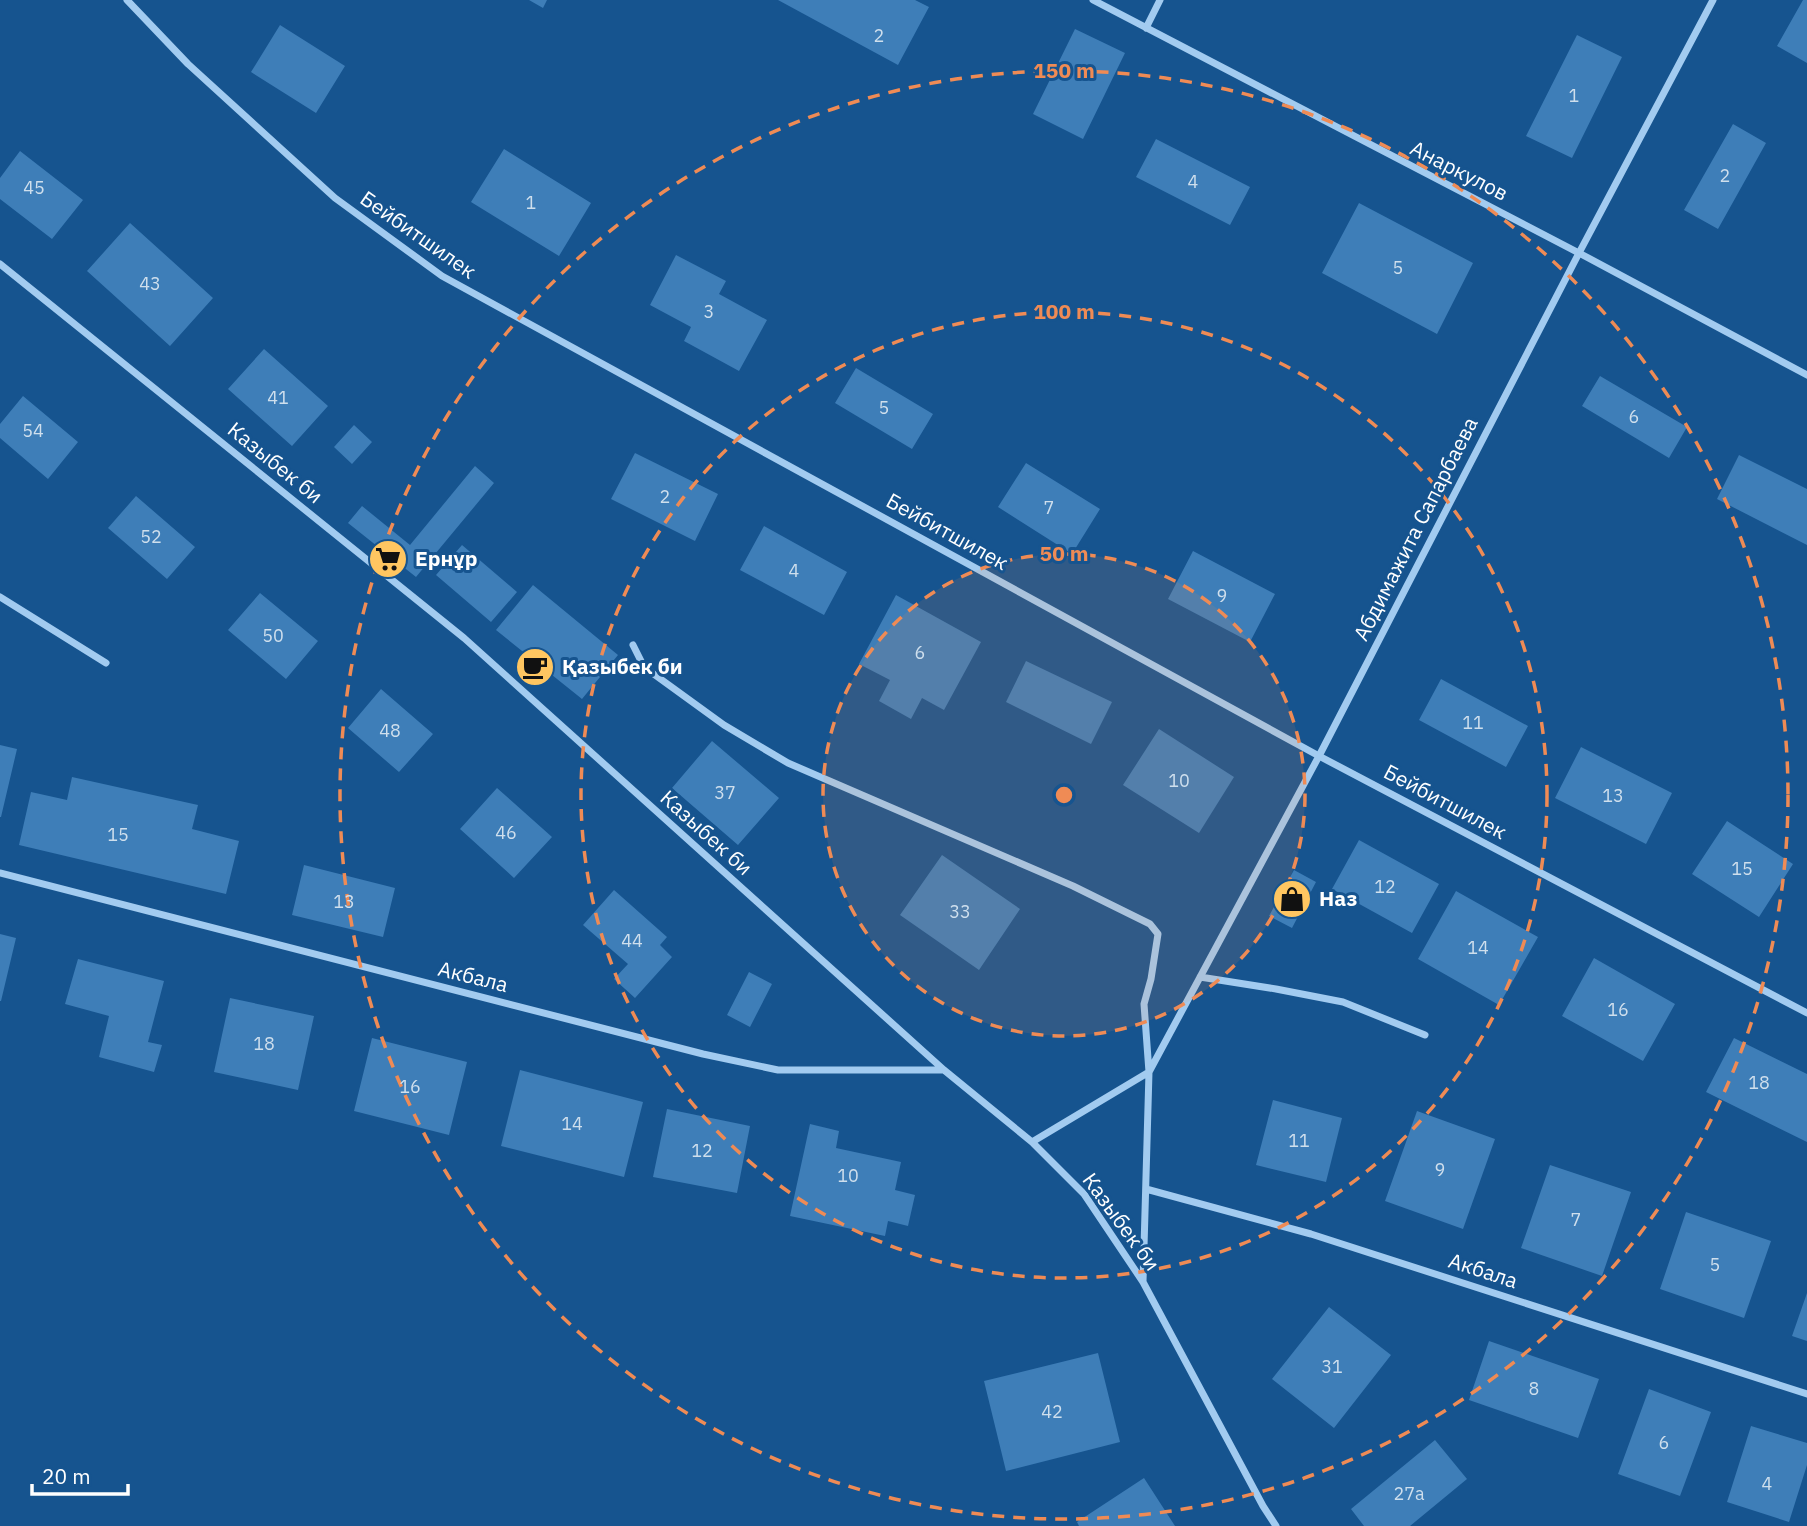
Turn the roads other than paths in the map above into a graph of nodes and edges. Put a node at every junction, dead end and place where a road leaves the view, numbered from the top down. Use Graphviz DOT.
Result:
graph roads {
  1 [pos="127,0"];
  2 [pos="1093,0"];
  3 [pos="1160,0"];
  4 [pos="1713,0"];
  5 [pos="1146,28"];
  6 [pos="1578,253"];
  7 [pos="0,264"];
  8 [pos="1807,375"];
  9 [pos="0,597"];
  10 [pos="633,645"];
  11 [pos="106,663"];
  12 [pos="1319,756"];
  13 [pos="0,873"];
  14 [pos="1199,977"];
  15 [pos="1807,1013"];
  16 [pos="1425,1035"];
  17 [pos="944,1070"];
  18 [pos="1149,1072"];
  19 [pos="1032,1142"];
  20 [pos="1146,1189"];
  21 [pos="1143,1282"];
  22 [pos="1807,1394"];
  23 [pos="1276,1526"];
  1 -- 12 [label="street, Бейбитшилек"];
  2 -- 5 [label="street, Анаркулов"];
  3 -- 5 [label="street"];
  4 -- 6 [label="street, Абдимажита Сапарбаева"];
  5 -- 6 [label="street, Анаркулов"];
  6 -- 8 [label="street, Анаркулов"];
  6 -- 12 [label="street, Абдимажита Сапарбаева"];
  7 -- 17 [label="street, Казыбек би"];
  9 -- 11 [label="street"];
  10 -- 18 [label="street"];
  12 -- 14 [label="street, Абдимажита Сапарбаева"];
  12 -- 15 [label="street, Бейбитшилек"];
  13 -- 17 [label="street, Акбала"];
  14 -- 16 [label="street"];
  14 -- 18 [label="street, Абдимажита Сапарбаева"];
  17 -- 19 [label="street, Казыбек би"];
  18 -- 19 [label="street"];
  18 -- 20 [label="street"];
  19 -- 21 [label="street, Казыбек би"];
  20 -- 21 [label="street"];
  20 -- 22 [label="street, Акбала"];
  21 -- 23 [label="street, Казыбек би"];
}
